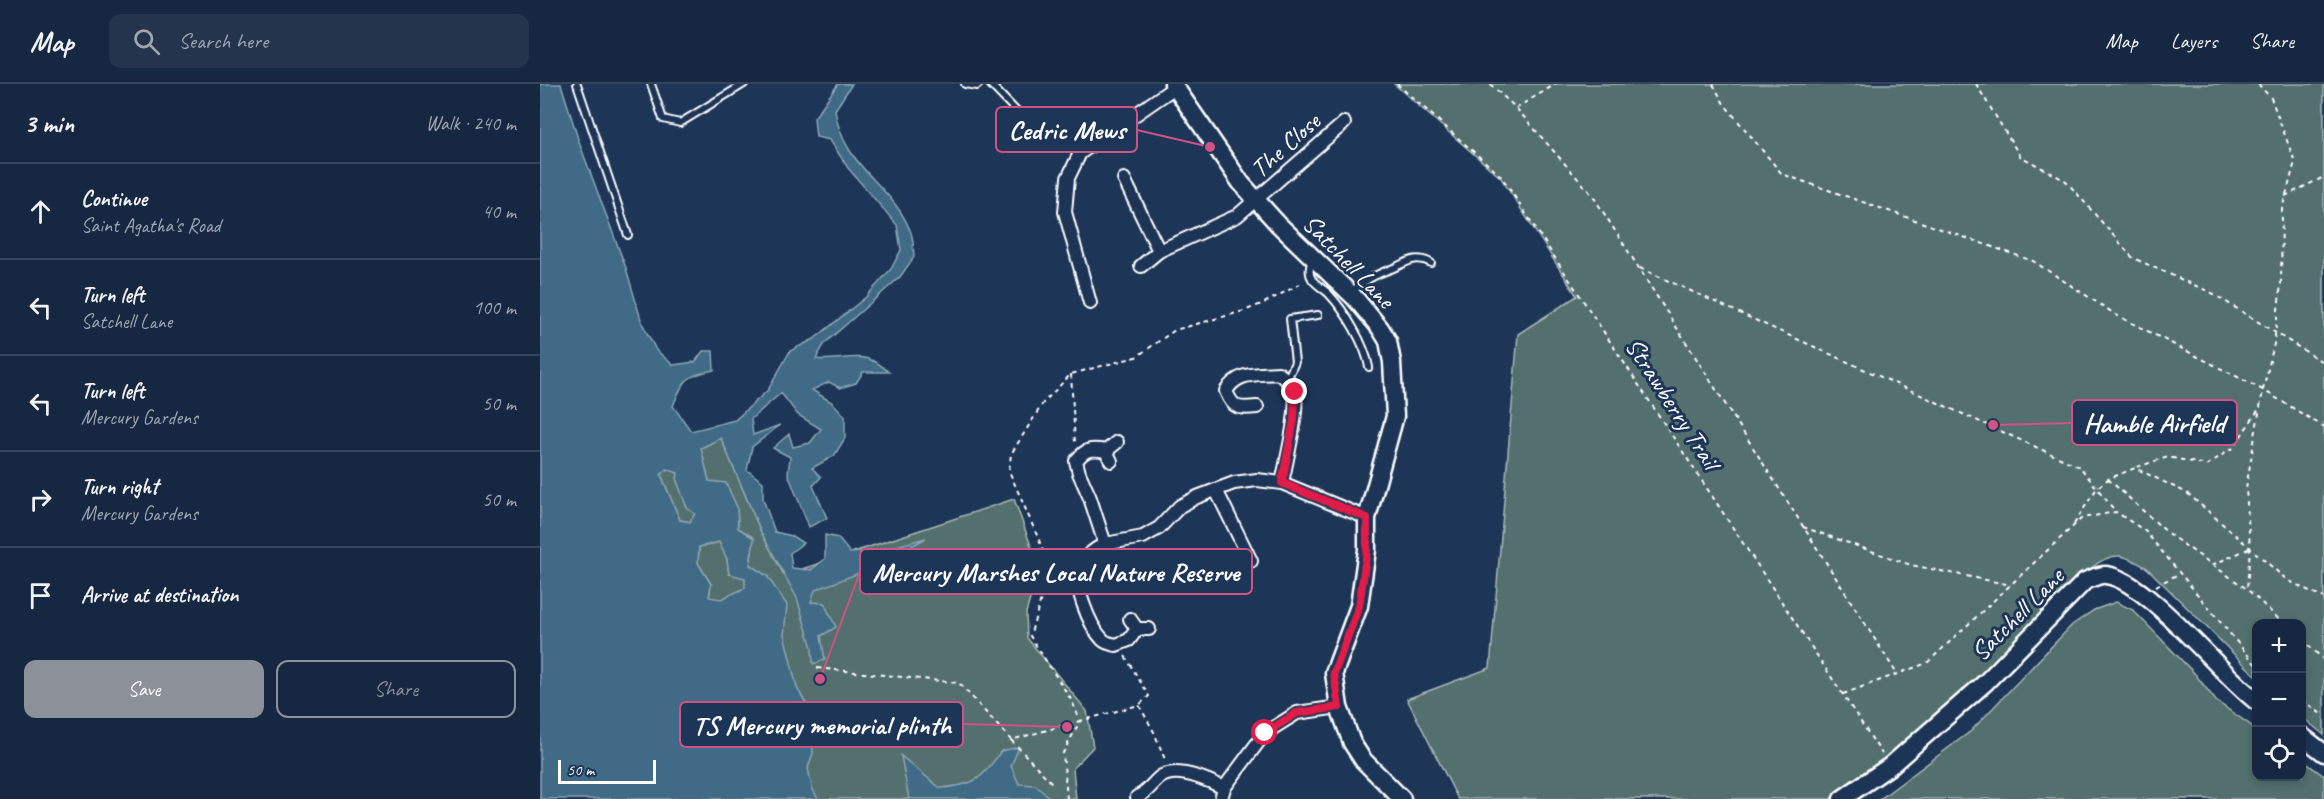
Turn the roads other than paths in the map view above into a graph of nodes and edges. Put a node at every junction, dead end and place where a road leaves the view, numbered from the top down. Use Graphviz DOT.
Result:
graph roads {
  1 [pos="577,84"];
  2 [pos="651,84"];
  3 [pos="744,84"];
  4 [pos="965,84"];
  5 [pos="979,84"];
  6 [pos="990,84"];
  7 [pos="1174,85"];
  8 [pos="1020,115"];
  9 [pos="1344,123"];
  10 [pos="1124,179"];
  11 [pos="1257,201"];
  12 [pos="628,235"];
  13 [pos="1159,251"];
  14 [pos="1312,257"];
  15 [pos="1431,263"];
  16 [pos="1141,266"];
  17 [pos="1349,293"];
  18 [pos="1090,303"];
  19 [pos="1318,315"];
  20 [pos="1369,368"];
  21 [pos="1287,380"];
  22 [pos="1257,407"];
  23 [pos="1117,442"];
  24 [pos="1282,483"];
  25 [pos="1216,490"];
  26 [pos="1367,518"];
  27 [pos="1105,544"];
  28 [pos="1251,561"];
  29 [pos="1139,626"];
  30 [pos="2252,697"];
  31 [pos="1339,707"];
  32 [pos="2306,740"];
  33 [pos="2324,753"];
  34 [pos="1223,793"];
  35 [pos="1144,797"];
  36 [pos="1402,799"];
  37 [pos="1842,799"];
  1 -- 12 [label="lane"];
  2 -- 3 [label="lane"];
  4 -- 5 [label="lane"];
  6 -- 8 [label="lane"];
  7 -- 11 [label="street, Satchell Lane"];
  7 -- 18 [label="street"];
  9 -- 11 [label="street, The Close"];
  10 -- 13 [label="street"];
  11 -- 13 [label="street, The Close"];
  11 -- 14 [label="street, Satchell Lane"];
  13 -- 16 [label="street, The Close"];
  14 -- 17 [label="street, Satchell Lane"];
  14 -- 20 [label="lane"];
  15 -- 17 [label="lane"];
  17 -- 26 [label="street, Satchell Lane"];
  19 -- 21 [label="lane"];
  21 -- 22 [label="street"];
  21 -- 24 [label="street"];
  23 -- 27 [label="street"];
  24 -- 25 [label="street"];
  24 -- 26 [label="street"];
  25 -- 27 [label="street"];
  25 -- 28 [label="street"];
  26 -- 31 [label="street, Satchell Lane"];
  27 -- 29 [label="street"];
  30 -- 37 [label="street, Satchell Lane"];
  31 -- 34 [label="street"];
  31 -- 36 [label="street, Satchell Lane"];
  32 -- 33 [label="street"];
  34 -- 35 [label="street"];
}
